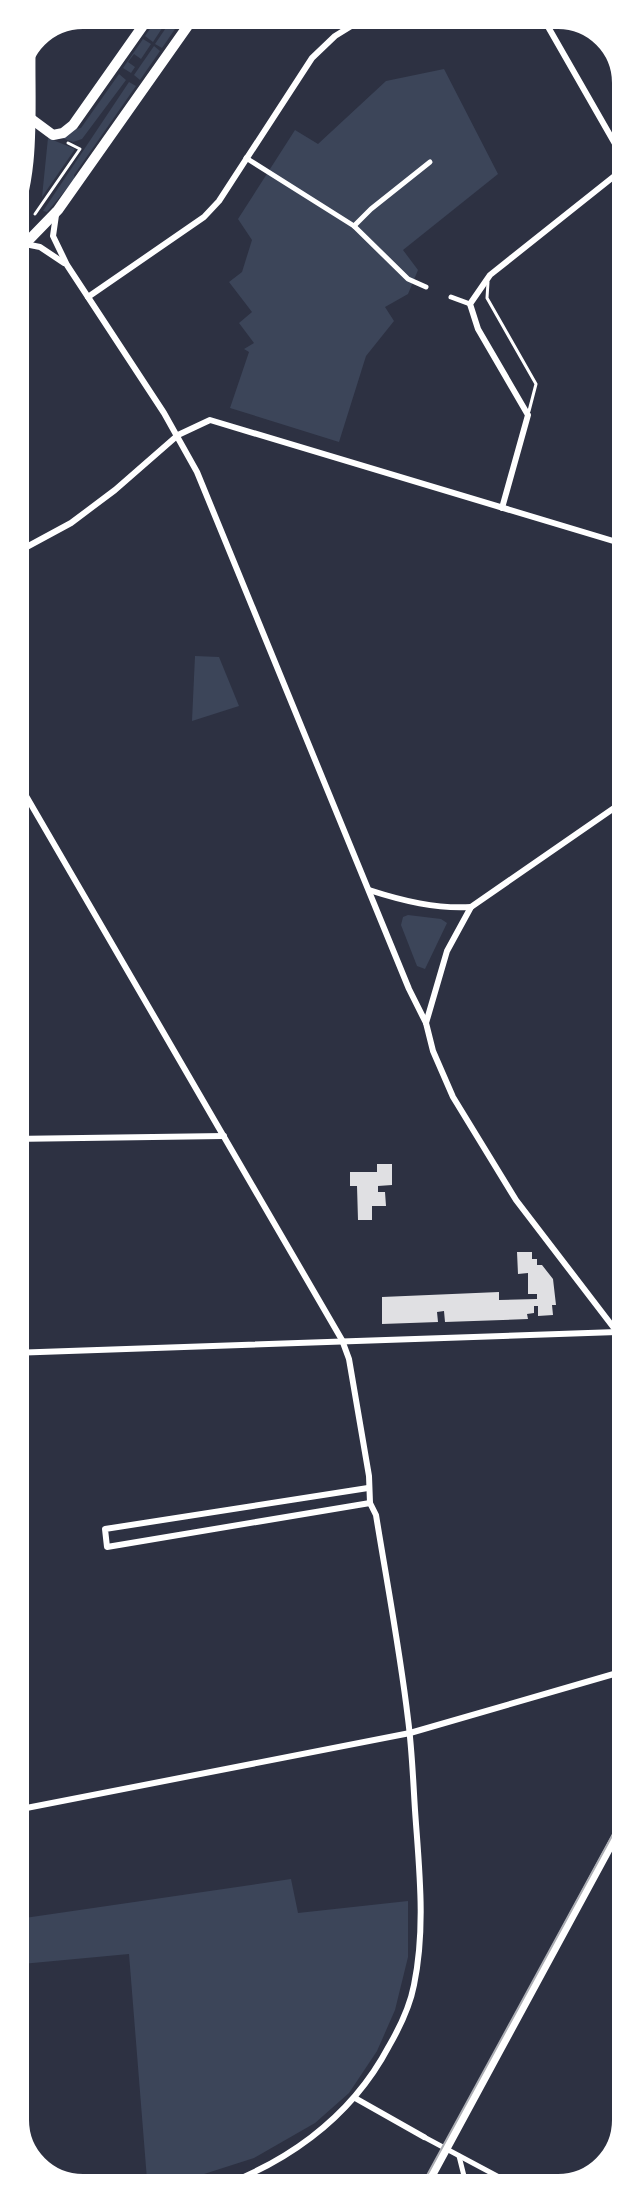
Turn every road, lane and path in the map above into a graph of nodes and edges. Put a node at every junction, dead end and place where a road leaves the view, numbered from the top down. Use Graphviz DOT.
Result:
graph roads {
  1 [pos="144,24"];
  2 [pos="189,24"];
  3 [pos="354,24"];
  4 [pos="547,24"];
  5 [pos="30,59"];
  6 [pos="24,89"];
  7 [pos="29,93"];
  8 [pos="30,118"];
  9 [pos="53,135"];
  10 [pos="617,148"];
  11 [pos="246,158"];
  12 [pos="430,162"];
  13 [pos="617,177"];
  14 [pos="24,187"];
  15 [pos="58,210"];
  16 [pos="35,214"];
  17 [pos="354,226"];
  18 [pos="25,244"];
  19 [pos="67,265"];
  20 [pos="490,275"];
  21 [pos="426,287"];
  22 [pos="88,297"];
  23 [pos="451,297"];
  24 [pos="470,304"];
  25 [pos="528,415"];
  26 [pos="178,435"];
  27 [pos="502,508"];
  28 [pos="617,542"];
  29 [pos="24,548"];
  30 [pos="24,792"];
  31 [pos="617,806"];
  32 [pos="369,890"];
  33 [pos="471,907"];
  34 [pos="426,1023"];
  35 [pos="224,1136"];
  36 [pos="24,1139"];
  37 [pos="617,1332"];
  38 [pos="342,1340"];
  39 [pos="24,1352"];
  40 [pos="368,1488"];
  41 [pos="370,1503"];
  42 [pos="617,1673"];
  43 [pos="410,1733"];
  44 [pos="24,1808"];
  45 [pos="617,1834"];
  46 [pos="355,2098"];
  47 [pos="424,2137"];
  48 [pos="446,2149"];
  49 [pos="459,2155"];
  50 [pos="238,2179"];
  51 [pos="430,2179"];
  52 [pos="465,2179"];
  53 [pos="503,2179"];
  1 -- 9 [label="main road"];
  2 -- 15 [label="main road"];
  3 -- 11 [label="street"];
  4 -- 10 [label="street"];
  5 -- 7 [label="main road"];
  6 -- 7 [label="main road"];
  7 -- 8 [label="main road"];
  8 -- 9 [label="main road"];
  8 -- 14 [label="main road"];
  9 -- 16 [label="path"];
  11 -- 17 [label="street"];
  11 -- 22 [label="street"];
  12 -- 17 [label="street"];
  13 -- 20 [label="street"];
  15 -- 18 [label="main road"];
  15 -- 19 [label="street"];
  17 -- 21 [label="street"];
  18 -- 19 [label="street"];
  19 -- 22 [label="street"];
  20 -- 24 [label="street"];
  20 -- 25 [label="lane"];
  22 -- 26 [label="street"];
  23 -- 24 [label="street"];
  24 -- 25 [label="street"];
  25 -- 27 [label="street"];
  26 -- 27 [label="street"];
  26 -- 29 [label="street"];
  26 -- 32 [label="street"];
  27 -- 28 [label="street"];
  30 -- 35 [label="street"];
  31 -- 33 [label="street"];
  32 -- 33 [label="street"];
  32 -- 34 [label="street"];
  33 -- 34 [label="street"];
  34 -- 37 [label="street"];
  35 -- 36 [label="street"];
  35 -- 38 [label="street"];
  37 -- 38 [label="street"];
  38 -- 39 [label="street"];
  38 -- 40 [label="street"];
  40 -- 41 [label="street"];
  40 -- 41 [label="street"];
  41 -- 43 [label="street"];
  42 -- 43 [label="street"];
  43 -- 44 [label="street"];
  43 -- 46 [label="street"];
  45 -- 48 [label="street"];
  46 -- 47 [label="street"];
  46 -- 50 [label="street"];
  47 -- 48 [label="street"];
  48 -- 49 [label="street"];
  48 -- 51 [label="street"];
  49 -- 52 [label="street"];
  49 -- 53 [label="street"];
}
